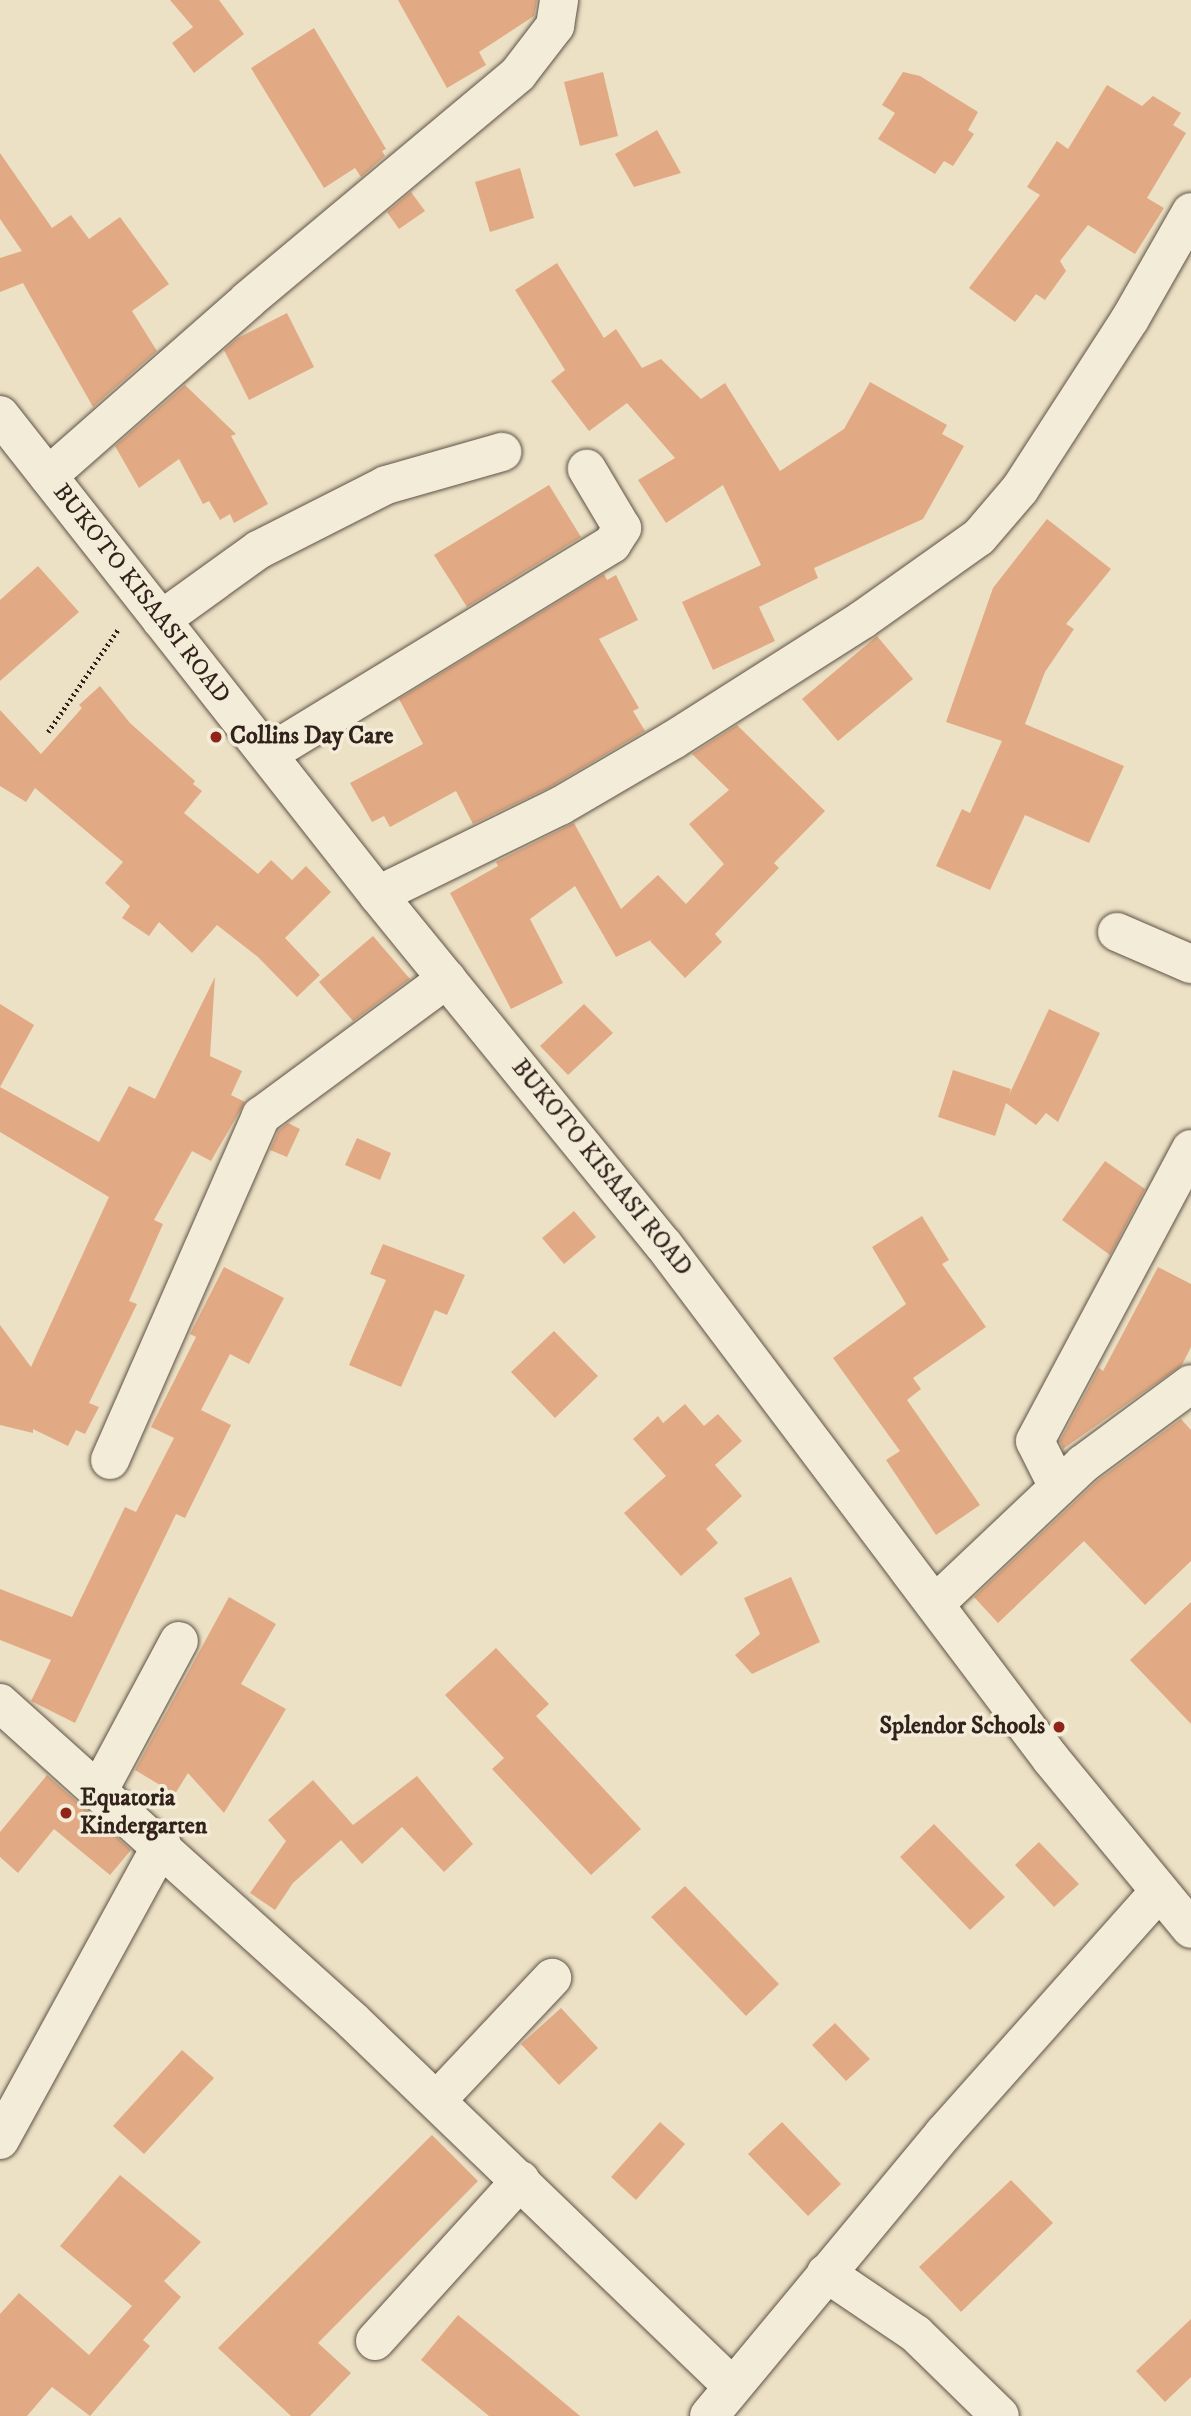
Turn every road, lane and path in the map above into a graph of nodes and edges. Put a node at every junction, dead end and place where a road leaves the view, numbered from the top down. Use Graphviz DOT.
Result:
graph roads {
  1 [pos="559,0"];
  2 [pos="1191,212"];
  3 [pos="0,415"];
  4 [pos="502,452"];
  5 [pos="587,469"];
  6 [pos="48,476"];
  7 [pos="151,608"];
  8 [pos="48,732"];
  9 [pos="268,754"];
  10 [pos="378,895"];
  11 [pos="1117,932"];
  12 [pos="1191,964"];
  13 [pos="447,979"];
  14 [pos="1191,1149"];
  15 [pos="1191,1384"];
  16 [pos="110,1460"];
  17 [pos="1058,1486"];
  18 [pos="935,1604"];
  19 [pos="179,1641"];
  20 [pos="0,1703"];
  21 [pos="99,1790"];
  22 [pos="162,1844"];
  23 [pos="1159,1892"];
  24 [pos="1191,1929"];
  25 [pos="552,1978"];
  26 [pos="437,2100"];
  27 [pos="0,2140"];
  28 [pos="521,2180"];
  29 [pos="826,2273"];
  30 [pos="375,2341"];
  31 [pos="732,2386"];
  32 [pos="709,2416"];
  33 [pos="1000,2416"];
  1 -- 6 [label="street"];
  2 -- 10 [label="street"];
  3 -- 6 [label="street, BUKOTO KISAASI ROAD"];
  4 -- 7 [label="street"];
  5 -- 9 [label="street"];
  6 -- 7 [label="street, BUKOTO KISAASI ROAD"];
  7 -- 8 [label="path"];
  7 -- 9 [label="street, BUKOTO KISAASI ROAD"];
  9 -- 10 [label="street, BUKOTO KISAASI ROAD"];
  10 -- 13 [label="street, BUKOTO KISAASI ROAD"];
  11 -- 12 [label="street"];
  13 -- 16 [label="street"];
  13 -- 18 [label="street, BUKOTO KISAASI ROAD"];
  14 -- 17 [label="street"];
  15 -- 17 [label="street"];
  17 -- 18 [label="street"];
  18 -- 23 [label="street, BUKOTO KISAASI ROAD"];
  19 -- 21 [label="street"];
  20 -- 21 [label="street"];
  21 -- 22 [label="street"];
  22 -- 26 [label="street"];
  22 -- 27 [label="street"];
  23 -- 24 [label="street, BUKOTO KISAASI ROAD"];
  23 -- 29 [label="street"];
  25 -- 26 [label="street"];
  26 -- 28 [label="street"];
  28 -- 30 [label="street"];
  28 -- 31 [label="street"];
  29 -- 31 [label="street"];
  29 -- 33 [label="street"];
  31 -- 32 [label="street"];
}
